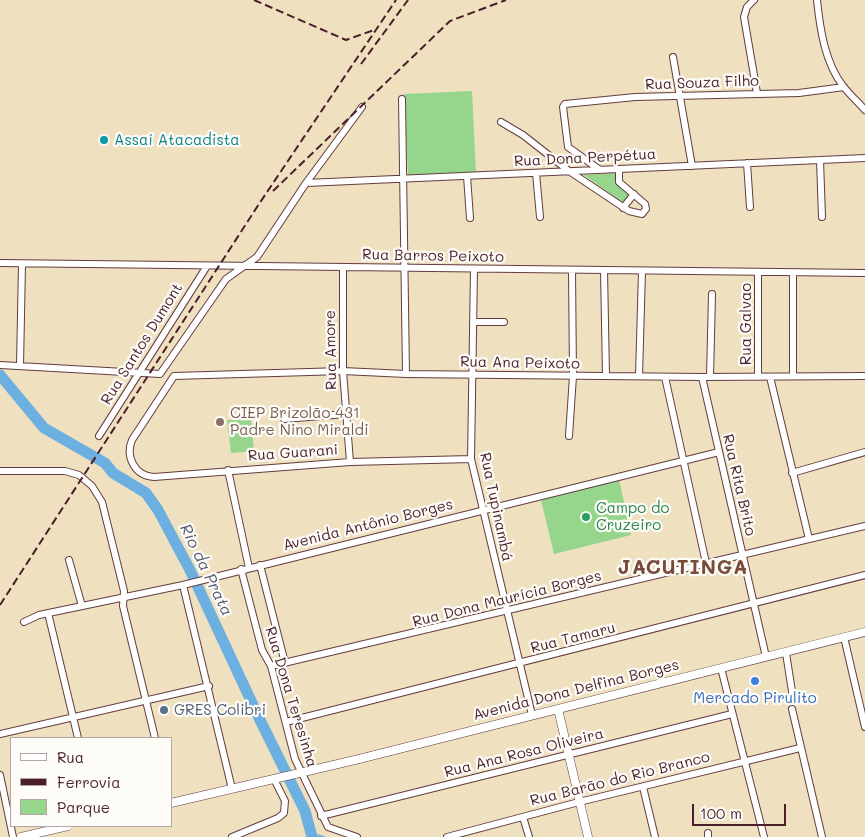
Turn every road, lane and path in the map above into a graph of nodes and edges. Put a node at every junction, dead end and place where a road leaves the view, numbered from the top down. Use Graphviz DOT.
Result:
graph roads {
  1 [pos="754,0"];
  2 [pos="817,0"];
  3 [pos="673,57"];
  4 [pos="844,87"];
  5 [pos="757,93"];
  6 [pos="682,97"];
  7 [pos="402,99"];
  8 [pos="362,107"];
  9 [pos="865,110"];
  10 [pos="501,122"];
  11 [pos="865,158"];
  12 [pos="820,160"];
  13 [pos="748,163"];
  14 [pos="692,166"];
  15 [pos="619,169"];
  16 [pos="600,170"];
  17 [pos="569,171"];
  18 [pos="536,173"];
  19 [pos="468,176"];
  20 [pos="402,179"];
  21 [pos="306,183"];
  22 [pos="634,194"];
  23 [pos="750,206"];
  24 [pos="623,208"];
  25 [pos="822,217"];
  26 [pos="470,218"];
  27 [pos="540,218"];
  28 [pos="0,263"];
  29 [pos="22,264"];
  30 [pos="207,266"];
  31 [pos="243,267"];
  32 [pos="343,267"];
  33 [pos="404,268"];
  34 [pos="474,269"];
  35 [pos="572,270"];
  36 [pos="604,270"];
  37 [pos="642,271"];
  38 [pos="758,272"];
  39 [pos="793,273"];
  40 [pos="865,274"];
  41 [pos="712,294"];
  42 [pos="473,322"];
  43 [pos="504,322"];
  44 [pos="0,366"];
  45 [pos="20,366"];
  46 [pos="343,371"];
  47 [pos="141,372"];
  48 [pos="406,374"];
  49 [pos="473,375"];
  50 [pos="573,376"];
  51 [pos="606,376"];
  52 [pos="639,376"];
  53 [pos="665,376"];
  54 [pos="793,376"];
  55 [pos="865,376"];
  56 [pos="702,377"];
  57 [pos="710,377"];
  58 [pos="758,377"];
  59 [pos="770,377"];
  60 [pos="346,414"];
  61 [pos="284,419"];
  62 [pos="99,436"];
  63 [pos="569,436"];
  64 [pos="719,452"];
  65 [pos="865,452"];
  66 [pos="471,459"];
  67 [pos="684,460"];
  68 [pos="350,462"];
  69 [pos="0,470"];
  70 [pos="228,470"];
  71 [pos="792,473"];
  72 [pos="147,477"];
  73 [pos="482,509"];
  74 [pos="865,526"];
  75 [pos="809,539"];
  76 [pos="742,555"];
  77 [pos="70,560"];
  78 [pos="706,563"];
  79 [pos="260,565"];
  80 [pos="249,568"];
  81 [pos="241,569"];
  82 [pos="865,575"];
  83 [pos="186,584"];
  84 [pos="123,599"];
  85 [pos="753,605"];
  86 [pos="82,606"];
  87 [pos="507,612"];
  88 [pos="48,613"];
  89 [pos="24,622"];
  90 [pos="865,632"];
  91 [pos="844,637"];
  92 [pos="786,653"];
  93 [pos="766,657"];
  94 [pos="285,663"];
  95 [pos="519,664"];
  96 [pos="271,666"];
  97 [pos="721,668"];
  98 [pos="209,686"];
  99 [pos="793,698"];
  100 [pos="147,701"];
  101 [pos="558,709"];
  102 [pos="792,709"];
  103 [pos="732,714"];
  104 [pos="532,715"];
  105 [pos="73,718"];
  106 [pos="286,722"];
  107 [pos="865,727"];
  108 [pos="0,734"];
  109 [pos="78,737"];
  110 [pos="155,737"];
  111 [pos="800,748"];
  112 [pos="569,756"];
  113 [pos="744,762"];
  114 [pos="297,773"];
  115 [pos="0,775"];
  116 [pos="277,778"];
  117 [pos="643,787"];
  118 [pos="232,789"];
  119 [pos="172,802"];
  120 [pos="579,802"];
  121 [pos="321,816"];
  122 [pos="523,817"];
  123 [pos="10,823"];
  124 [pos="64,827"];
  125 [pos="21,837"];
  126 [pos="232,837"];
  127 [pos="357,837"];
  128 [pos="447,837"];
  129 [pos="529,837"];
  130 [pos="588,837"];
  131 [pos="655,837"];
  132 [pos="764,837"];
  133 [pos="822,837"];
  1 -- 5 [label="street"];
  2 -- 4 [label="street"];
  3 -- 6 [label="street"];
  4 -- 5 [label="street, Rua Souza Filho"];
  4 -- 9 [label="street"];
  5 -- 6 [label="street, Rua Souza Filho"];
  6 -- 14 [label="street"];
  6 -- 16 [label="street, Rua Souza Filho"];
  7 -- 20 [label="street"];
  8 -- 21 [label="street"];
  10 -- 17 [label="street"];
  11 -- 12 [label="street, Rua Dona Perpétua"];
  12 -- 13 [label="street, Rua Dona Perpétua"];
  12 -- 25 [label="street"];
  13 -- 14 [label="street, Rua Dona Perpétua"];
  13 -- 23 [label="street"];
  14 -- 15 [label="street, Rua Dona Perpétua"];
  15 -- 16 [label="street, Rua Dona Perpétua"];
  15 -- 22 [label="street"];
  16 -- 17 [label="street, Rua Dona Perpétua"];
  17 -- 18 [label="street, Rua Dona Perpétua"];
  17 -- 24 [label="street"];
  18 -- 19 [label="street, Rua Dona Perpétua"];
  18 -- 27 [label="street"];
  19 -- 20 [label="street, Rua Dona Perpétua"];
  19 -- 26 [label="street"];
  20 -- 21 [label="street, Rua Dona Perpétua"];
  20 -- 33 [label="street"];
  21 -- 31 [label="street"];
  22 -- 24 [label="street"];
  22 -- 24 [label="street"];
  28 -- 29 [label="street, Rua Barros Peixoto"];
  29 -- 30 [label="street, Rua Barros Peixoto"];
  29 -- 45 [label="street"];
  30 -- 31 [label="street, Rua Barros Peixoto"];
  30 -- 47 [label="street, Rua Santos Dumont"];
  31 -- 32 [label="street, Rua Barros Peixoto"];
  31 -- 47 [label="street"];
  32 -- 33 [label="street, Rua Barros Peixoto"];
  32 -- 46 [label="street, Rua Amore"];
  33 -- 34 [label="street, Rua Barros Peixoto"];
  33 -- 48 [label="street"];
  34 -- 35 [label="street, Rua Barros Peixoto"];
  34 -- 42 [label="street, Rua Tupinambá"];
  35 -- 36 [label="street, Rua Barros Peixoto"];
  35 -- 50 [label="street"];
  36 -- 37 [label="street, Rua Barros Peixoto"];
  36 -- 51 [label="street"];
  37 -- 38 [label="street, Rua Barros Peixoto"];
  37 -- 52 [label="street"];
  38 -- 39 [label="street, Rua Barros Peixoto"];
  38 -- 58 [label="street, Rua Galvao"];
  39 -- 40 [label="street, Rua Barros Peixoto"];
  39 -- 54 [label="street"];
  41 -- 57 [label="street"];
  42 -- 43 [label="street"];
  42 -- 49 [label="street, Rua Tupinambá"];
  44 -- 45 [label="street"];
  45 -- 47 [label="street"];
  46 -- 48 [label="street, Rua Ana Peixoto"];
  46 -- 60 [label="street, Rua Amore"];
  46 -- 72 [label="street, Rua Ana Peixoto"];
  47 -- 62 [label="street, Rua Santos Dumont"];
  48 -- 49 [label="street, Rua Ana Peixoto"];
  49 -- 50 [label="street, Rua Ana Peixoto"];
  49 -- 66 [label="street, Rua Tupinambá"];
  50 -- 51 [label="street, Rua Ana Peixoto"];
  50 -- 63 [label="street"];
  51 -- 52 [label="street, Rua Ana Peixoto"];
  52 -- 53 [label="street, Rua Ana Peixoto"];
  53 -- 56 [label="street, Rua Ana Peixoto"];
  53 -- 67 [label="street"];
  54 -- 55 [label="street, Rua Ana Peixoto"];
  54 -- 59 [label="street, Rua Ana Peixoto"];
  56 -- 57 [label="street, Rua Ana Peixoto"];
  56 -- 64 [label="street, Rua Rita Brito"];
  57 -- 58 [label="street, Rua Ana Peixoto"];
  58 -- 59 [label="street, Rua Ana Peixoto"];
  59 -- 71 [label="street"];
  60 -- 61 [label="street"];
  60 -- 68 [label="street, Rua Amore"];
  64 -- 67 [label="street, Avenida Antônio Borges"];
  64 -- 76 [label="street, Rua Rita Brito"];
  65 -- 71 [label="street"];
  66 -- 68 [label="street, Rua Guarani"];
  66 -- 73 [label="street, Rua Tupinambá"];
  67 -- 73 [label="street, Avenida Antônio Borges"];
  67 -- 78 [label="street"];
  68 -- 70 [label="street, Rua Guarani"];
  69 -- 84 [label="street"];
  70 -- 72 [label="street, Rua Guarani"];
  70 -- 80 [label="street"];
  71 -- 75 [label="street"];
  73 -- 79 [label="street, Avenida Antônio Borges"];
  73 -- 87 [label="street, Rua Tupinambá"];
  74 -- 75 [label="street, Rua Dona Maurícia Borges"];
  75 -- 76 [label="street, Rua Dona Maurícia Borges"];
  76 -- 78 [label="street, Rua Dona Maurícia Borges"];
  76 -- 85 [label="street, Rua Rita Brito"];
  77 -- 86 [label="street"];
  78 -- 87 [label="street, Rua Dona Maurícia Borges"];
  79 -- 80 [label="street, Avenida Antônio Borges"];
  79 -- 94 [label="street"];
  80 -- 81 [label="street, Avenida Antônio Borges"];
  81 -- 83 [label="street, Avenida Antônio Borges"];
  81 -- 96 [label="street, Rua Dona Teresinha"];
  82 -- 85 [label="street, Rua Tamaru"];
  83 -- 84 [label="street, Avenida Antônio Borges"];
  83 -- 98 [label="street"];
  84 -- 86 [label="street, Avenida Antônio Borges"];
  84 -- 100 [label="street"];
  85 -- 93 [label="street, Rua Rita Brito"];
  85 -- 95 [label="street, Rua Tamaru"];
  86 -- 88 [label="street, Avenida Antônio Borges"];
  87 -- 94 [label="street, Rua Dona Maurícia Borges"];
  87 -- 95 [label="street, Rua Tupinambá"];
  88 -- 89 [label="street, Avenida Antônio Borges"];
  88 -- 105 [label="street"];
  90 -- 91 [label="street, Avenida Dona Delfina Borges"];
  91 -- 92 [label="street, Avenida Dona Delfina Borges"];
  91 -- 107 [label="street"];
  92 -- 93 [label="street, Avenida Dona Delfina Borges"];
  92 -- 99 [label="street"];
  93 -- 97 [label="street, Avenida Dona Delfina Borges"];
  94 -- 96 [label="street, Rua Dona Maurícia Borges"];
  95 -- 104 [label="street, Rua Tupinambá"];
  95 -- 106 [label="street, Rua Tamaru"];
  96 -- 106 [label="street, Rua Dona Teresinha"];
  97 -- 101 [label="street, Avenida Dona Delfina Borges"];
  97 -- 103 [label="street"];
  98 -- 100 [label="street"];
  98 -- 118 [label="street"];
  100 -- 105 [label="street"];
  100 -- 110 [label="street"];
  101 -- 104 [label="street, Avenida Dona Delfina Borges"];
  101 -- 112 [label="street"];
  102 -- 111 [label="street"];
  103 -- 112 [label="street, Rua Ana Rosa Oliveira"];
  103 -- 113 [label="street"];
  104 -- 114 [label="street, Avenida Dona Delfina Borges"];
  105 -- 108 [label="street"];
  105 -- 109 [label="street"];
  106 -- 114 [label="street, Rua Dona Teresinha"];
  111 -- 113 [label="street, Rua Barão do Rio Branco"];
  111 -- 133 [label="street"];
  112 -- 120 [label="street"];
  112 -- 121 [label="street, Rua Ana Rosa Oliveira"];
  113 -- 117 [label="street, Rua Barão do Rio Branco"];
  113 -- 132 [label="street"];
  114 -- 116 [label="street, Avenida Dona Delfina Borges"];
  114 -- 121 [label="street, Rua Dona Teresinha"];
  115 -- 123 [label="street"];
  116 -- 118 [label="street, Avenida Dona Delfina Borges"];
  116 -- 126 [label="street"];
  117 -- 120 [label="street, Rua Barão do Rio Branco"];
  117 -- 131 [label="street"];
  118 -- 119 [label="street, Avenida Dona Delfina Borges"];
  120 -- 122 [label="street, Rua Barão do Rio Branco"];
  120 -- 130 [label="street"];
  121 -- 127 [label="street, Rua Dona Teresinha"];
  122 -- 128 [label="street, Rua Barão do Rio Branco"];
  122 -- 129 [label="street"];
  124 -- 125 [label="street"];
}
